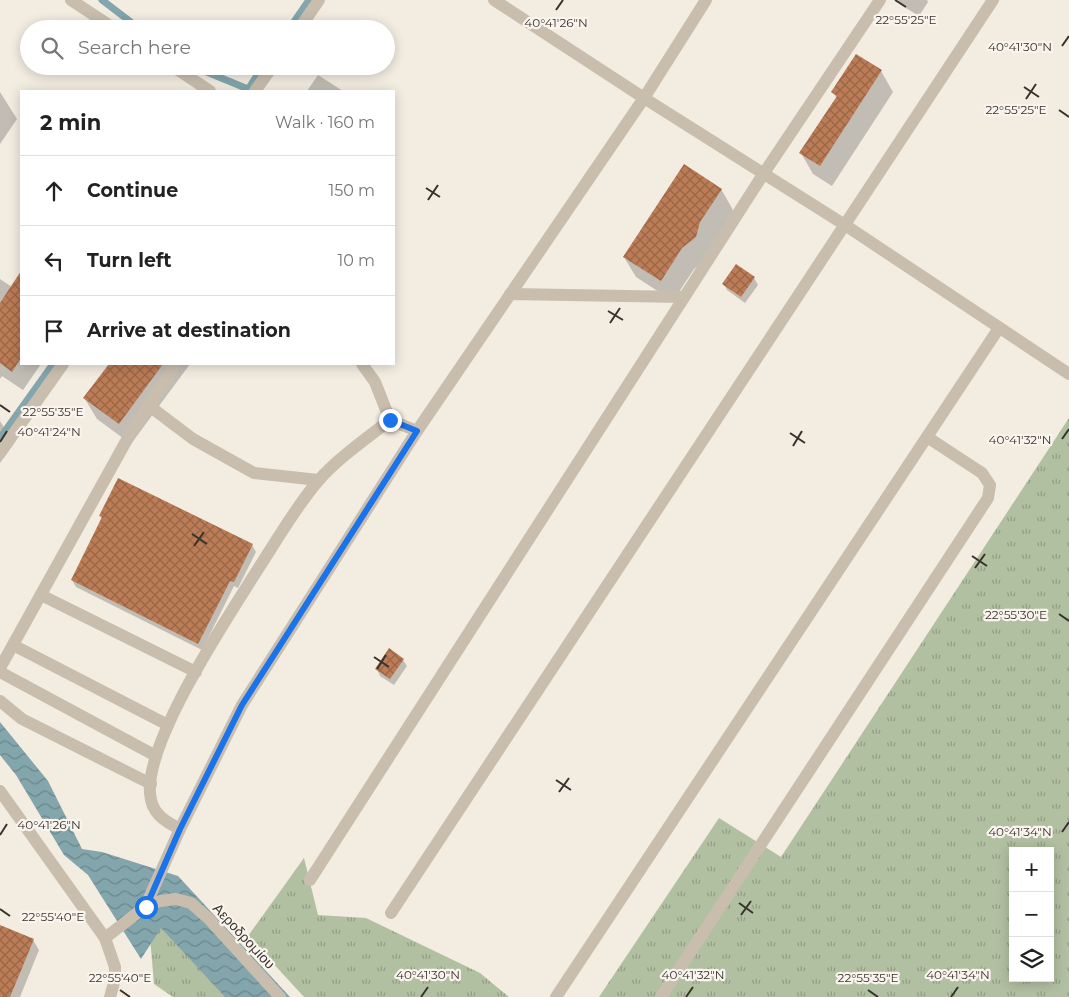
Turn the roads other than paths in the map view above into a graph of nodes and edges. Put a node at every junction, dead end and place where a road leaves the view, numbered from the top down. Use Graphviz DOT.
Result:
graph roads {
  1 [pos="71,0"];
  2 [pos="320,0"];
  3 [pos="494,0"];
  4 [pos="706,0"];
  5 [pos="880,0"];
  6 [pos="994,0"];
  7 [pos="101,20"];
  8 [pos="306,20"];
  9 [pos="186,75"];
  10 [pos="267,75"];
  11 [pos="208,90"];
  12 [pos="256,90"];
  13 [pos="644,98"];
  14 [pos="764,173"];
  15 [pos="846,225"];
  16 [pos="510,294"];
  17 [pos="684,297"];
  18 [pos="999,328"];
  19 [pos="62,365"];
  20 [pos="175,365"];
  21 [pos="363,365"];
  22 [pos="1069,374"];
  23 [pos="148,405"];
  24 [pos="390,420"];
  25 [pos="417,431"];
  26 [pos="927,436"];
  27 [pos="0,453"];
  28 [pos="318,480"];
  29 [pos="41,595"];
  30 [pos="13,645"];
  31 [pos="0,670"];
  32 [pos="196,672"];
  33 [pos="0,701"];
  34 [pos="168,726"];
  35 [pos="156,756"];
  36 [pos="151,784"];
  37 [pos="0,791"];
  38 [pos="180,829"];
  39 [pos="310,880"];
  40 [pos="146,907"];
  41 [pos="391,913"];
  42 [pos="105,938"];
  43 [pos="110,997"];
  44 [pos="280,997"];
  45 [pos="556,997"];
  46 [pos="660,997"];
  1 -- 7 [label="street"];
  2 -- 8 [label="street"];
  3 -- 13 [label="street"];
  4 -- 13 [label="street"];
  5 -- 14 [label="street"];
  6 -- 15 [label="street"];
  9 -- 11 [label="street"];
  10 -- 12 [label="street"];
  13 -- 14 [label="street"];
  13 -- 16 [label="street"];
  14 -- 15 [label="street"];
  14 -- 17 [label="street"];
  15 -- 18 [label="street"];
  15 -- 41 [label="street"];
  16 -- 17 [label="street"];
  16 -- 25 [label="street"];
  17 -- 39 [label="street"];
  18 -- 22 [label="street"];
  18 -- 26 [label="street"];
  19 -- 27 [label="street"];
  20 -- 23 [label="street"];
  21 -- 24 [label="street"];
  23 -- 28 [label="street"];
  23 -- 29 [label="street"];
  24 -- 25 [label="street"];
  24 -- 28 [label="street"];
  25 -- 38 [label="street"];
  26 -- 45 [label="street"];
  26 -- 46 [label="street"];
  28 -- 32 [label="street"];
  29 -- 30 [label="street"];
  29 -- 32 [label="street"];
  30 -- 31 [label="street"];
  30 -- 34 [label="street"];
  31 -- 35 [label="street"];
  32 -- 34 [label="street"];
  33 -- 36 [label="street"];
  34 -- 35 [label="street"];
  35 -- 36 [label="street"];
  36 -- 38 [label="street"];
  37 -- 42 [label="street"];
  38 -- 40 [label="street"];
  40 -- 42 [label="street, Αεροδρομίου"];
  40 -- 44 [label="street, Αεροδρομίου"];
  42 -- 43 [label="street"];
}
